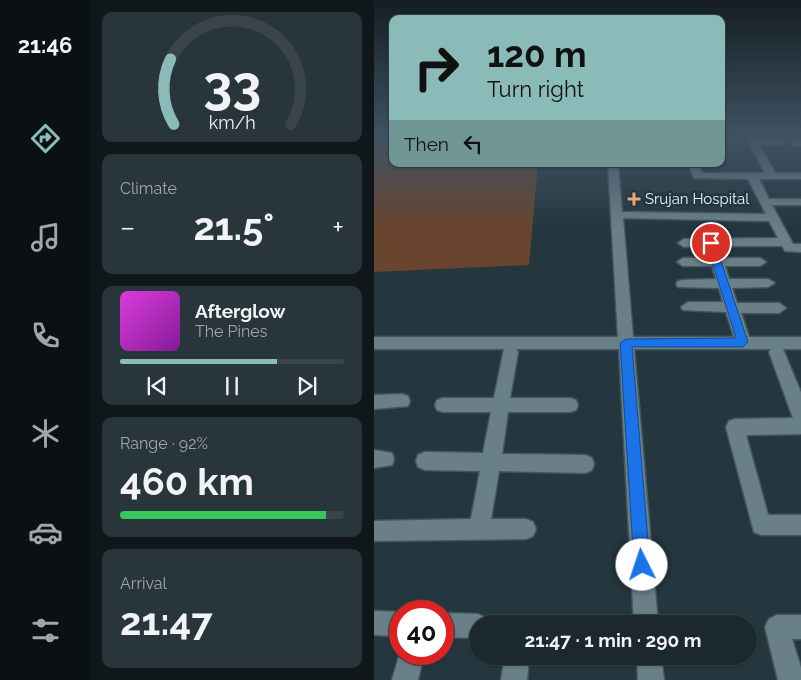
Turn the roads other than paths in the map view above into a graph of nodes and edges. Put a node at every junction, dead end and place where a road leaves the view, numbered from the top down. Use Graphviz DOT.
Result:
graph roads {
  1 [pos="612,167"];
  2 [pos="694,167"];
  3 [pos="767,167"];
  4 [pos="752,176"];
  5 [pos="772,176"];
  6 [pos="801,176"];
  7 [pos="765,202"];
  8 [pos="801,202"];
  9 [pos="616,215"];
  10 [pos="773,218"];
  11 [pos="786,242"];
  12 [pos="684,243"];
  13 [pos="711,243"];
  14 [pos="801,248"];
  15 [pos="682,262"];
  16 [pos="717,262"];
  17 [pos="760,262"];
  18 [pos="724,283"];
  19 [pos="768,283"];
  20 [pos="683,284"];
  21 [pos="688,307"];
  22 [pos="732,308"];
  23 [pos="779,308"];
  24 [pos="743,342"];
  25 [pos="801,342"];
  26 [pos="374,343"];
  27 [pos="626,347"];
  28 [pos="374,352"];
  29 [pos="510,352"];
  30 [pos="777,352"];
  31 [pos="801,352"];
  32 [pos="402,401"];
  33 [pos="374,402"];
  34 [pos="443,405"];
  35 [pos="501,405"];
  36 [pos="570,405"];
  37 [pos="801,420"];
  38 [pos="801,426"];
  39 [pos="424,461"];
  40 [pos="491,462"];
  41 [pos="585,464"];
  42 [pos="801,525"];
  43 [pos="374,530"];
  44 [pos="479,530"];
  45 [pos="526,530"];
  46 [pos="645,615"];
  47 [pos="374,623"];
  48 [pos="389,624"];
  49 [pos="454,625"];
  50 [pos="469,626"];
  51 [pos="801,627"];
  52 [pos="409,665"];
  53 [pos="516,665"];
  54 [pos="649,665"];
  55 [pos="405,680"];
  56 [pos="514,680"];
  57 [pos="650,680"];
  58 [pos="791,680"];
  1 -- 9 [label="street"];
  2 -- 4 [label="street"];
  3 -- 5 [label="street"];
  4 -- 5 [label="street"];
  4 -- 7 [label="street"];
  5 -- 6 [label="street"];
  7 -- 8 [label="street"];
  7 -- 10 [label="street"];
  9 -- 10 [label="street"];
  9 -- 27 [label="street"];
  10 -- 11 [label="street"];
  11 -- 13 [label="street"];
  11 -- 14 [label="street"];
  12 -- 13 [label="street"];
  13 -- 16 [label="street"];
  15 -- 16 [label="street"];
  16 -- 17 [label="street"];
  16 -- 18 [label="street"];
  18 -- 19 [label="street"];
  18 -- 20 [label="street"];
  18 -- 22 [label="street"];
  21 -- 22 [label="street"];
  22 -- 23 [label="street"];
  22 -- 24 [label="street"];
  24 -- 25 [label="street"];
  24 -- 27 [label="street"];
  26 -- 27 [label="street"];
  27 -- 29 [label="street"];
  27 -- 30 [label="street"];
  27 -- 46 [label="street"];
  28 -- 29 [label="street"];
  29 -- 35 [label="street"];
  30 -- 31 [label="street"];
  30 -- 37 [label="street"];
  32 -- 33 [label="street"];
  34 -- 35 [label="street"];
  35 -- 36 [label="street"];
  35 -- 40 [label="street"];
  38 -- 42 [label="street"];
  39 -- 40 [label="street"];
  40 -- 41 [label="street"];
  40 -- 44 [label="street"];
  43 -- 44 [label="street"];
  44 -- 45 [label="street"];
  47 -- 48 [label="street"];
  49 -- 50 [label="street"];
  51 -- 58 [label="street"];
  52 -- 55 [label="street"];
  53 -- 56 [label="street"];
  54 -- 57 [label="street"];
}
